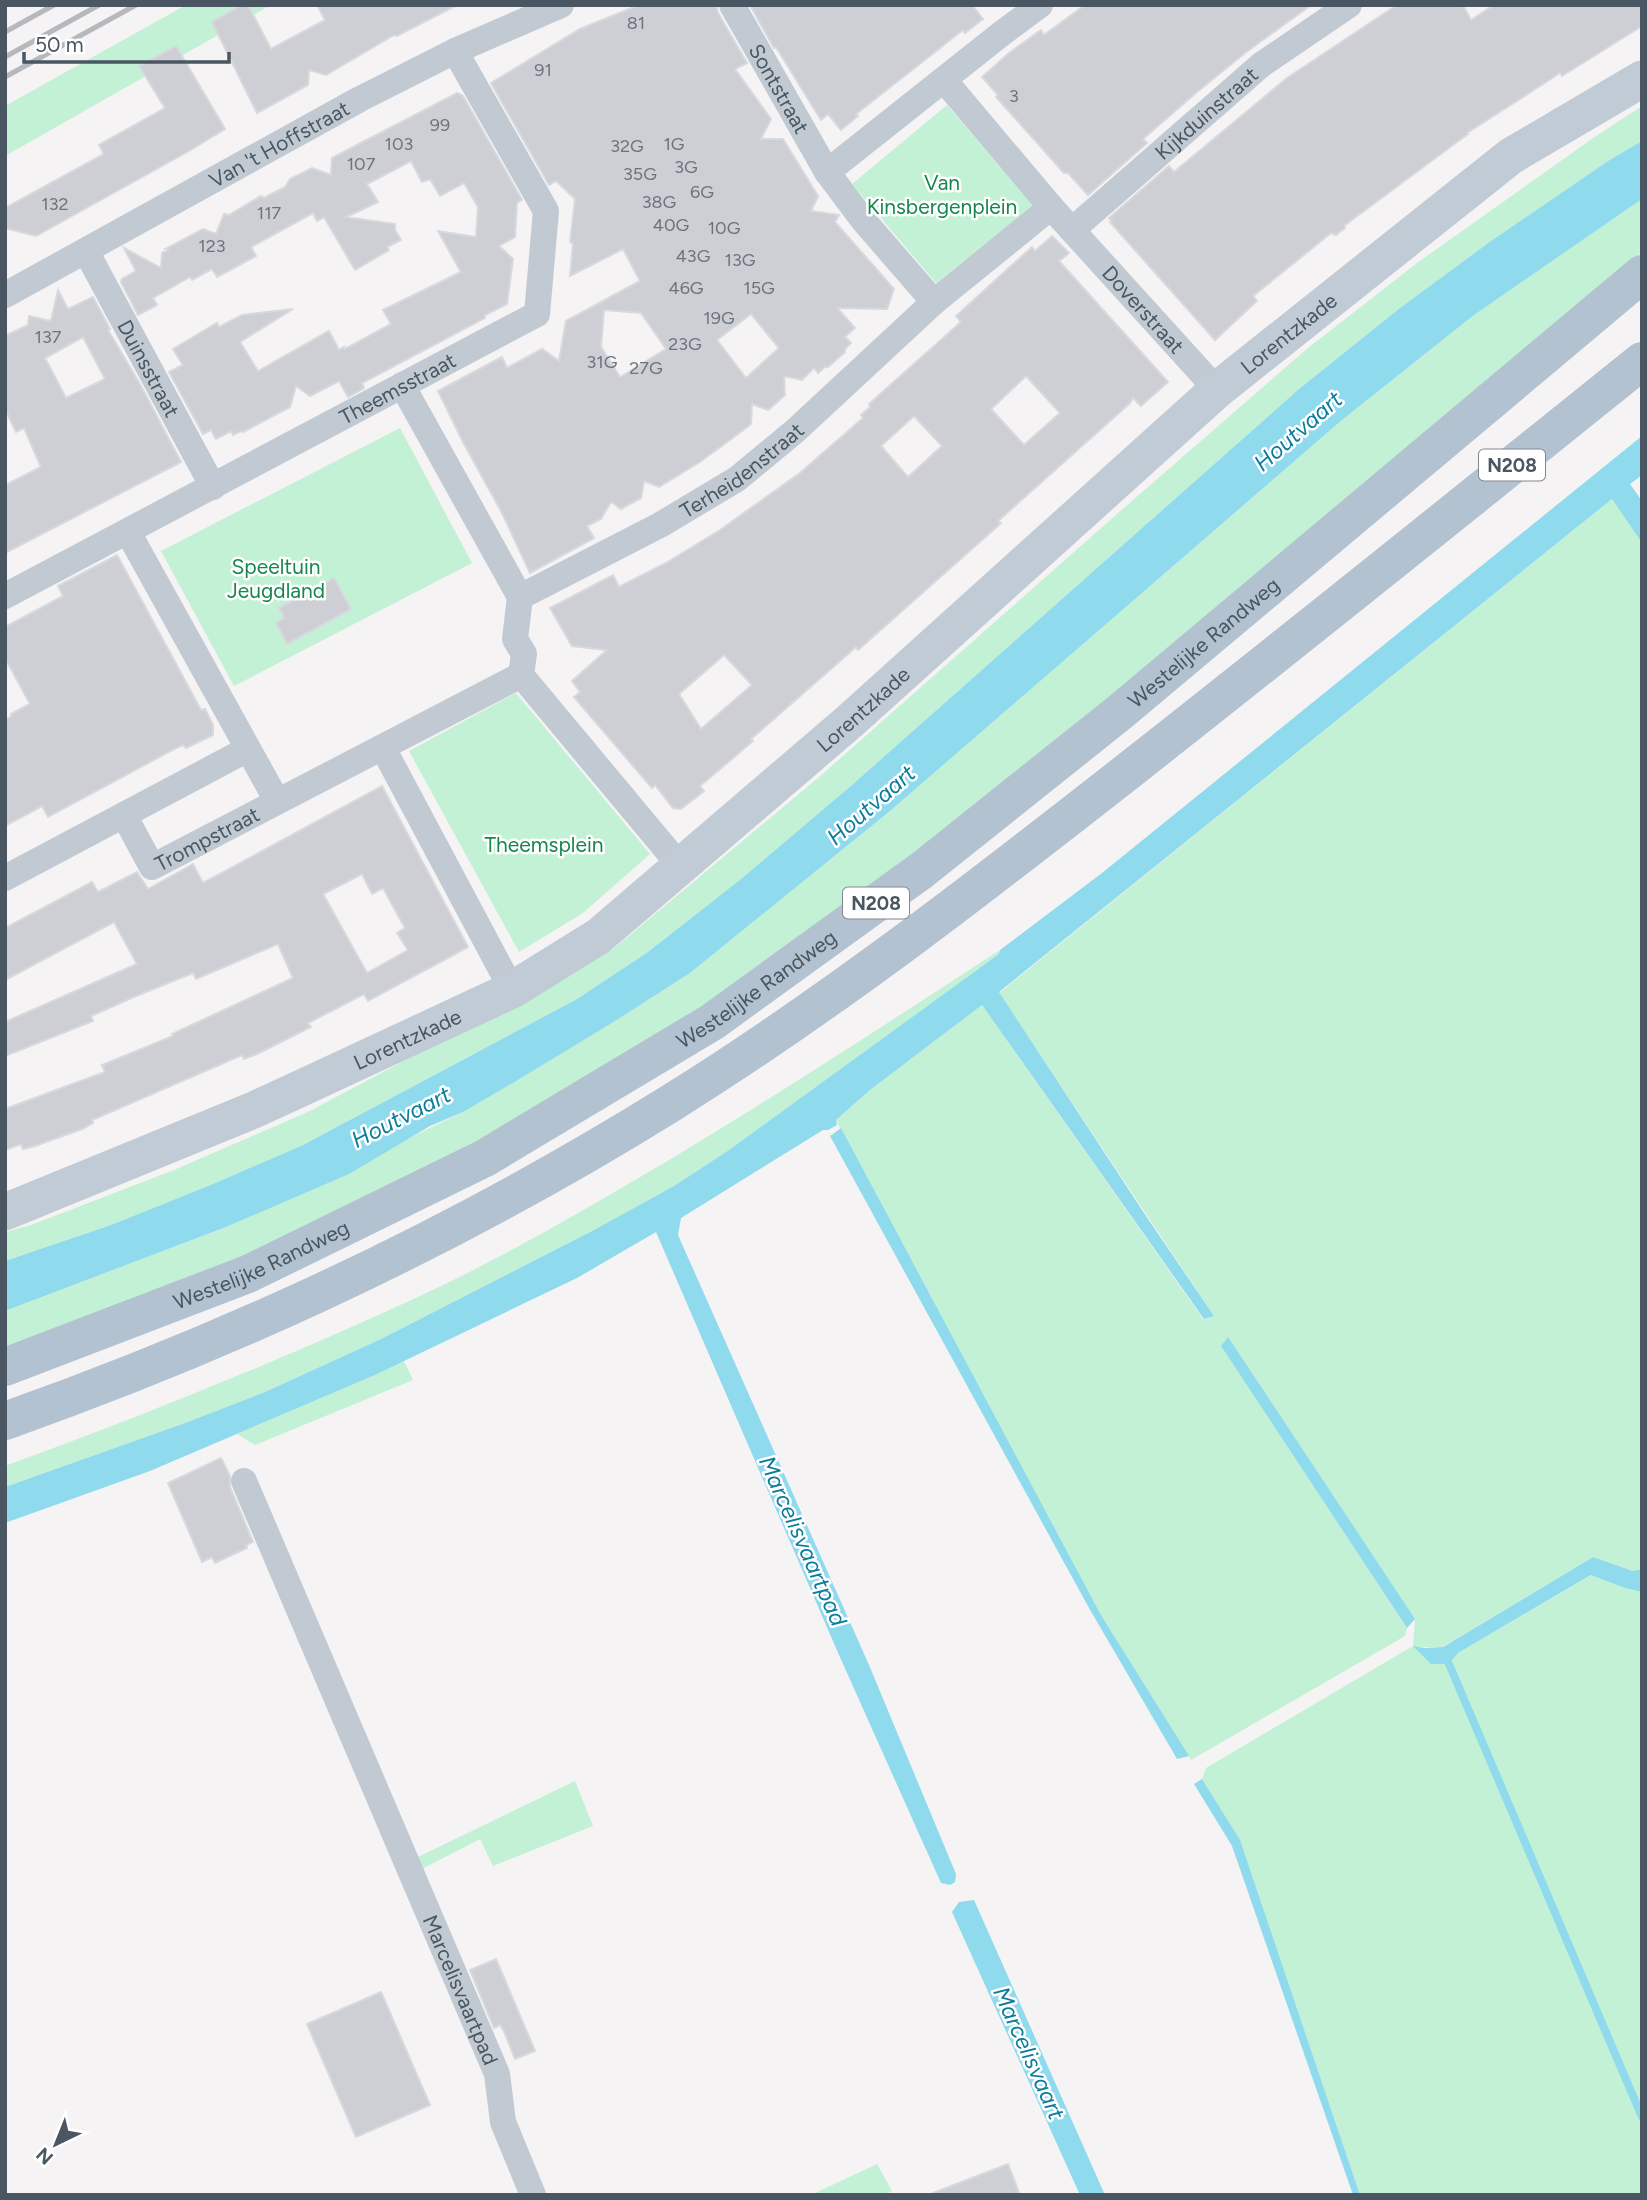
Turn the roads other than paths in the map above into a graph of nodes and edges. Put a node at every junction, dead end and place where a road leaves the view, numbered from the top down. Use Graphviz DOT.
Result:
graph roads {
  1 [pos="561,5"];
  2 [pos="732,5"];
  3 [pos="1040,5"];
  4 [pos="1349,5"];
  5 [pos="455,51"];
  6 [pos="1642,79"];
  7 [pos="944,80"];
  8 [pos="827,172"];
  9 [pos="1051,207"];
  10 [pos="1072,230"];
  11 [pos="86,251"];
  12 [pos="1642,274"];
  13 [pos="5,295"];
  14 [pos="934,302"];
  15 [pos="1642,361"];
  16 [pos="402,385"];
  17 [pos="1217,390"];
  18 [pos="213,487"];
  19 [pos="128,532"];
  20 [pos="5,596"];
  21 [pos="520,597"];
  22 [pos="521,676"];
  23 [pos="383,748"];
  24 [pos="248,749"];
  25 [pos="277,801"];
  26 [pos="124,815"];
  27 [pos="681,867"];
  28 [pos="5,878"];
  29 [pos="512,990"];
  30 [pos="5,1212"];
  31 [pos="5,1367"];
  32 [pos="5,1421"];
  33 [pos="244,1481"];
  34 [pos="533,2195"];
  1 -- 5 [label="street, Van 't Hoffstraat"];
  2 -- 8 [label="street, Sontstraat"];
  3 -- 7 [label="street"];
  4 -- 10 [label="street, Kijkduinstraat"];
  5 -- 11 [label="street, Van 't Hoffstraat"];
  5 -- 16 [label="street, Theemsstraat"];
  6 -- 17 [label="street, Lorentzkade"];
  7 -- 8 [label="street"];
  7 -- 9 [label="street"];
  8 -- 14 [label="street"];
  9 -- 10 [label="street, Doverstraat"];
  9 -- 14 [label="street"];
  10 -- 17 [label="street, Doverstraat"];
  11 -- 13 [label="street, Van 't Hoffstraat"];
  11 -- 18 [label="street, Duinsstraat"];
  12 -- 31 [label="main road, Westelijke Randweg / N208"];
  14 -- 21 [label="street, Terheidenstraat"];
  15 -- 32 [label="main road, N208"];
  16 -- 18 [label="street, Theemsstraat"];
  16 -- 21 [label="street"];
  17 -- 27 [label="street, Lorentzkade"];
  18 -- 19 [label="street, Theemsstraat"];
  19 -- 20 [label="street, Theemsstraat"];
  19 -- 24 [label="street"];
  21 -- 22 [label="street"];
  22 -- 23 [label="street"];
  22 -- 27 [label="street"];
  23 -- 25 [label="street"];
  23 -- 29 [label="street"];
  24 -- 25 [label="street"];
  24 -- 26 [label="street"];
  25 -- 26 [label="street, Trompstraat"];
  26 -- 28 [label="street"];
  27 -- 29 [label="street, Lorentzkade"];
  29 -- 30 [label="street, Lorentzkade"];
  33 -- 34 [label="street, Marcelisvaartpad"];
}
